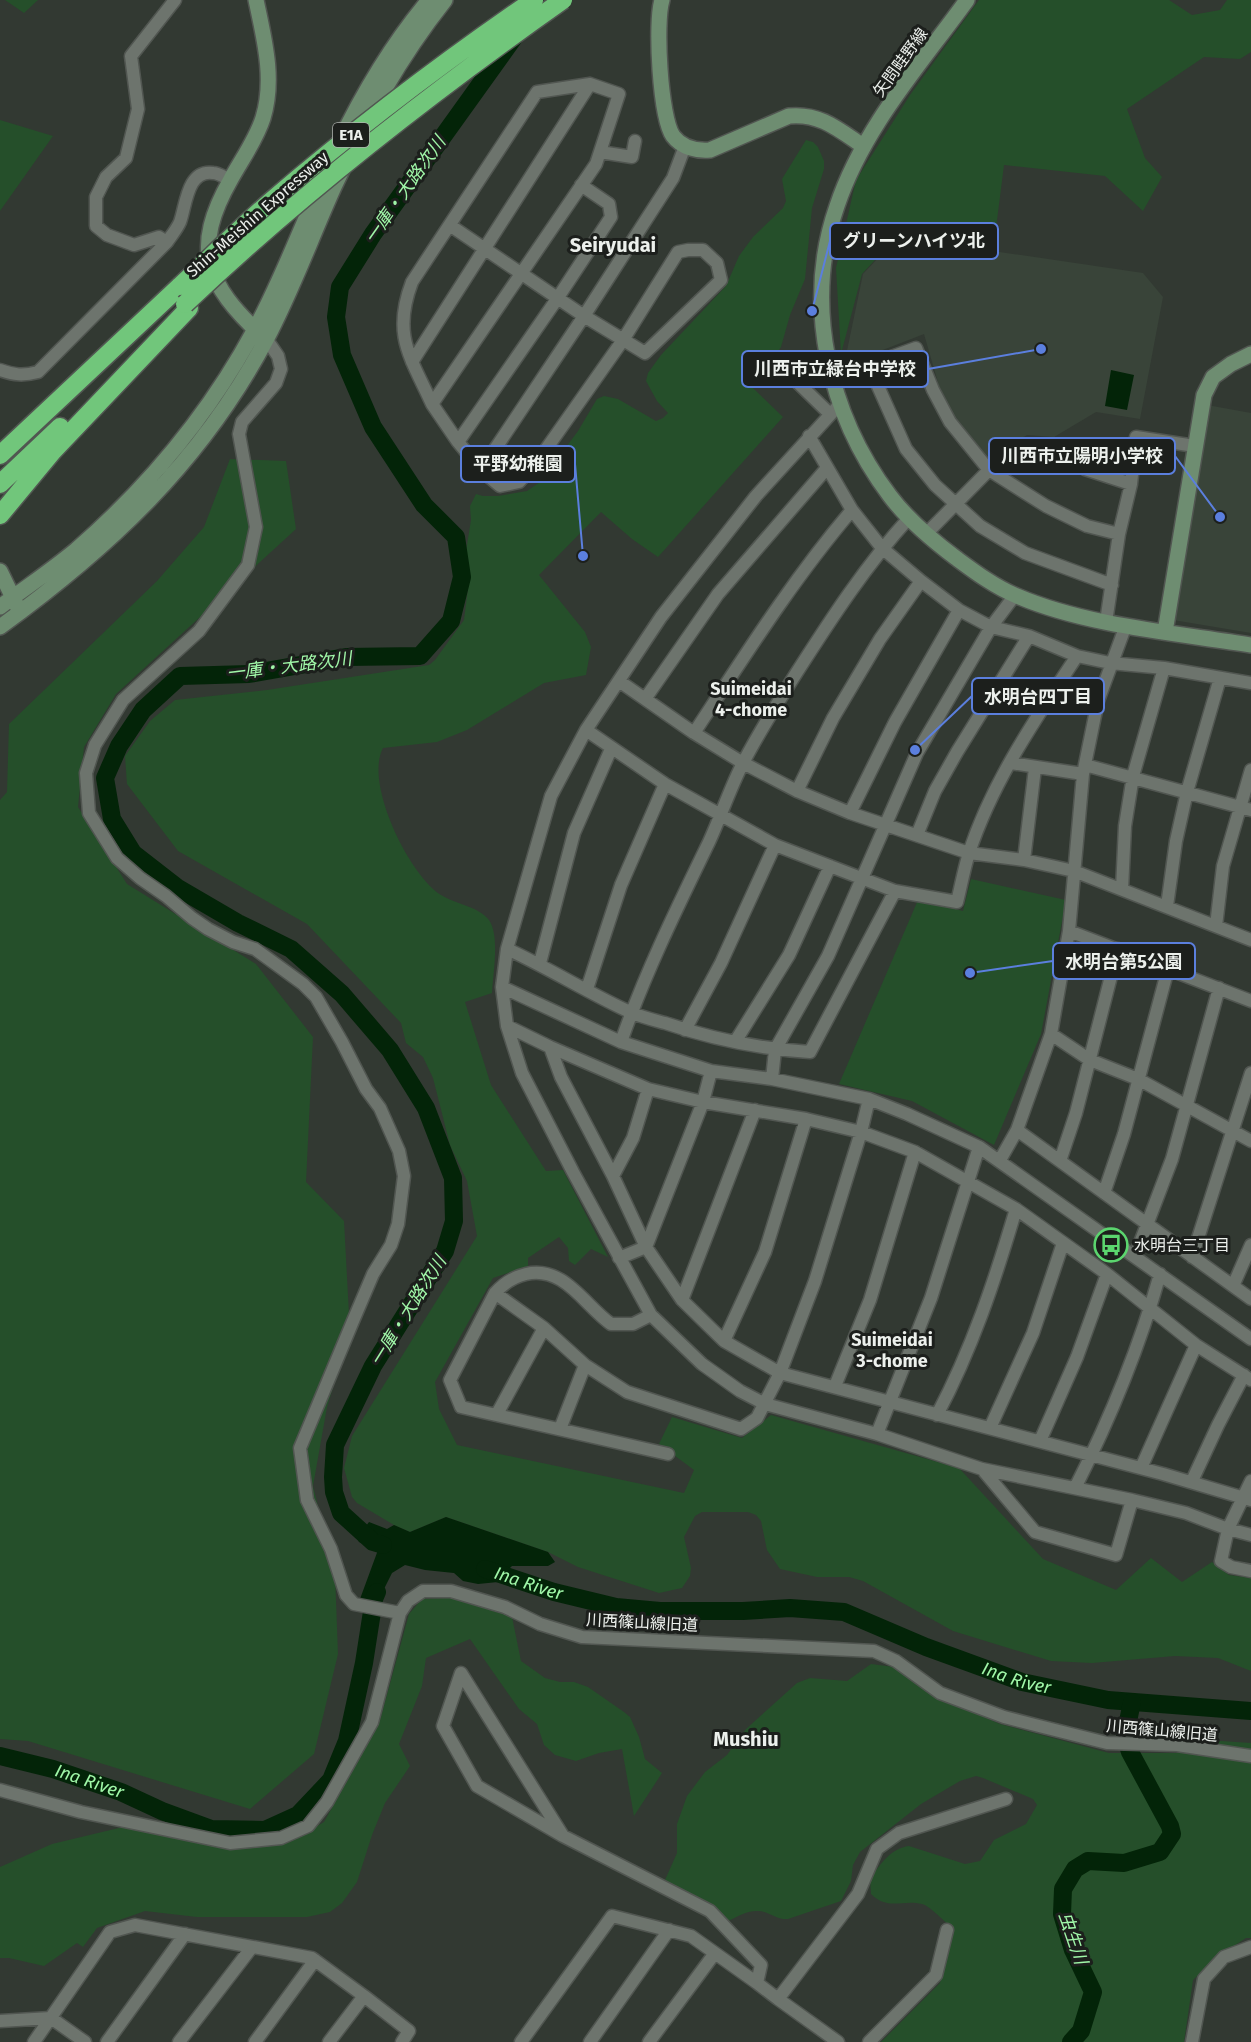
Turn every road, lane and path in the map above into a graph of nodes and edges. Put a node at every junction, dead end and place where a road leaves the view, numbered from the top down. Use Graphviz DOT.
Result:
graph roads {
  1 [pos="175,0"];
  2 [pos="256,0"];
  3 [pos="429,0"];
  4 [pos="445,0"];
  5 [pos="534,0"];
  6 [pos="563,0"];
  7 [pos="662,0"];
  8 [pos="967,0"];
  9 [pos="590,84"];
  10 [pos="635,141"];
  11 [pos="685,146"];
  12 [pos="863,146"];
  13 [pos="600,152"];
  14 [pos="230,180"];
  15 [pos="582,185"];
  16 [pos="451,226"];
  17 [pos="167,242"];
  18 [pos="484,249"];
  19 [pos="520,274"];
  20 [pos="185,299"];
  21 [pos="557,299"];
  22 [pos="584,316"];
  23 [pos="261,334"];
  24 [pos="623,340"];
  25 [pos="1251,354"];
  26 [pos="412,362"];
  27 [pos="869,366"];
  28 [pos="0,370"];
  29 [pos="793,378"];
  30 [pos="833,378"];
  31 [pos="432,404"];
  32 [pos="835,409"];
  33 [pos="809,436"];
  34 [pos="458,442"];
  35 [pos="1195,447"];
  36 [pos="0,455"];
  37 [pos="826,468"];
  38 [pos="480,470"];
  39 [pos="989,470"];
  40 [pos="0,484"];
  41 [pos="1131,484"];
  42 [pos="956,504"];
  43 [pos="852,510"];
  44 [pos="0,514"];
  45 [pos="909,518"];
  46 [pos="927,533"];
  47 [pos="1119,534"];
  48 [pos="882,549"];
  49 [pos="0,571"];
  50 [pos="921,581"];
  51 [pos="1112,585"];
  52 [pos="1015,595"];
  53 [pos="6,603"];
  54 [pos="959,610"];
  55 [pos="22,612"];
  56 [pos="1106,622"];
  57 [pos="1126,625"];
  58 [pos="0,627"];
  59 [pos="991,627"];
  60 [pos="1165,632"];
  61 [pos="1029,636"];
  62 [pos="1251,645"];
  63 [pos="1077,656"];
  64 [pos="1110,663"];
  65 [pos="1164,668"];
  66 [pos="1220,678"];
  67 [pos="619,681"];
  68 [pos="1251,683"];
  69 [pos="645,699"];
  70 [pos="586,730"];
  71 [pos="694,733"];
  72 [pos="611,749"];
  73 [pos="743,763"];
  74 [pos="1011,763"];
  75 [pos="1035,768"];
  76 [pos="1084,770"];
  77 [pos="1251,770"];
  78 [pos="1133,776"];
  79 [pos="665,784"];
  80 [pos="797,791"];
  81 [pos="1187,792"];
  82 [pos="1245,809"];
  83 [pos="850,813"];
  84 [pos="722,815"];
  85 [pos="885,826"];
  86 [pos="917,835"];
  87 [pos="775,844"];
  88 [pos="969,853"];
  89 [pos="1023,860"];
  90 [pos="830,866"];
  91 [pos="1074,871"];
  92 [pos="863,878"];
  93 [pos="1122,890"];
  94 [pos="895,891"];
  95 [pos="1167,906"];
  96 [pos="1216,926"];
  97 [pos="1069,931"];
  98 [pos="1251,940"];
  99 [pos="507,949"];
  100 [pos="1118,949"];
  101 [pos="540,963"];
  102 [pos="1168,969"];
  103 [pos="502,987"];
  104 [pos="1219,988"];
  105 [pos="587,989"];
  106 [pos="1251,1001"];
  107 [pos="632,1013"];
  108 [pos="507,1026"];
  109 [pos="685,1030"];
  110 [pos="1051,1034"];
  111 [pos="621,1042"];
  112 [pos="735,1042"];
  113 [pos="550,1047"];
  114 [pos="775,1050"];
  115 [pos="1089,1060"];
  116 [pos="711,1071"];
  117 [pos="1251,1073"];
  118 [pos="1138,1079"];
  119 [pos="771,1080"];
  120 [pos="648,1089"];
  121 [pos="869,1100"];
  122 [pos="703,1102"];
  123 [pos="1185,1105"];
  124 [pos="755,1110"];
  125 [pos="806,1119"];
  126 [pos="1017,1130"];
  127 [pos="861,1132"];
  128 [pos="1233,1132"];
  129 [pos="1251,1141"];
  130 [pos="979,1147"];
  131 [pos="915,1152"];
  132 [pos="999,1160"];
  133 [pos="1060,1161"];
  134 [pos="613,1176"];
  135 [pos="968,1181"];
  136 [pos="1104,1193"];
  137 [pos="1016,1209"];
  138 [pos="1147,1224"];
  139 [pos="1064,1243"];
  140 [pos="1251,1245"];
  141 [pos="646,1247"];
  142 [pos="1135,1256"];
  143 [pos="1192,1257"];
  144 [pos="619,1258"];
  145 [pos="1107,1274"];
  146 [pos="1160,1274"];
  147 [pos="1233,1286"];
  148 [pos="495,1293"];
  149 [pos="1251,1299"];
  150 [pos="682,1300"];
  151 [pos="1150,1310"];
  152 [pos="651,1315"];
  153 [pos="544,1328"];
  154 [pos="1251,1339"];
  155 [pos="724,1341"];
  156 [pos="1196,1345"];
  157 [pos="585,1365"];
  158 [pos="780,1372"];
  159 [pos="1248,1377"];
  160 [pos="835,1386"];
  161 [pos="890,1401"];
  162 [pos="765,1404"];
  163 [pos="497,1414"];
  164 [pos="937,1415"];
  165 [pos="990,1428"];
  166 [pos="560,1429"];
  167 [pos="878,1434"];
  168 [pos="1040,1441"];
  169 [pos="668,1454"];
  170 [pos="1092,1455"];
  171 [pos="982,1468"];
  172 [pos="1141,1468"];
  173 [pos="1191,1481"];
  174 [pos="1251,1481"];
  175 [pos="1075,1488"];
  176 [pos="1247,1499"];
  177 [pos="1132,1500"];
  178 [pos="1228,1529"];
  179 [pos="1251,1534"];
  180 [pos="1251,1571"];
  181 [pos="396,1612"];
  182 [pos="1251,1756"];
  183 [pos="0,1790"];
  184 [pos="1006,1799"];
  185 [pos="563,1836"];
  186 [pos="669,1930"];
  187 [pos="947,1930"];
  188 [pos="185,1934"];
  189 [pos="252,1947"];
  190 [pos="1251,1947"];
  191 [pos="715,1953"];
  192 [pos="315,1960"];
  193 [pos="757,1983"];
  194 [pos="364,1996"];
  195 [pos="778,2000"];
  196 [pos="51,2018"];
  197 [pos="0,2021"];
  198 [pos="34,2042"];
  199 [pos="85,2042"];
  200 [pos="107,2042"];
  201 [pos="179,2042"];
  202 [pos="255,2042"];
  203 [pos="329,2042"];
  204 [pos="402,2042"];
  205 [pos="522,2042"];
  206 [pos="590,2042"];
  207 [pos="649,2042"];
  208 [pos="838,2042"];
  209 [pos="870,2042"];
  210 [pos="1192,2042"];
  1 -- 17 [label="street"];
  2 -- 14 [label="street"];
  3 -- 23 [label="street"];
  4 -- 23 [label="street"];
  5 -- 20 [label="highway, Shin-Meishin Expressway / E1A, bridge"];
  6 -- 20 [label="highway, Shin-Meishin Expressway / E1A, bridge"];
  7 -- 11 [label="street"];
  8 -- 12 [label="street, 矢問畦野線"];
  9 -- 13 [label="street"];
  9 -- 16 [label="street"];
  9 -- 18 [label="street"];
  10 -- 13 [label="street"];
  11 -- 12 [label="street"];
  11 -- 22 [label="street"];
  12 -- 30 [label="street, 矢問畦野線"];
  13 -- 15 [label="street"];
  14 -- 17 [label="street"];
  14 -- 23 [label="street"];
  15 -- 19 [label="street"];
  15 -- 21 [label="street"];
  16 -- 18 [label="street"];
  16 -- 26 [label="street"];
  17 -- 28 [label="street"];
  18 -- 19 [label="street"];
  18 -- 26 [label="street"];
  19 -- 21 [label="street"];
  19 -- 31 [label="street"];
  20 -- 36 [label="highway, Shin-Meishin Expressway / E1A"];
  20 -- 40 [label="highway, Shin-Meishin Expressway / E1A"];
  20 -- 44 [label="highway"];
  21 -- 22 [label="street"];
  21 -- 34 [label="street"];
  22 -- 24 [label="street"];
  22 -- 38 [label="street"];
  23 -- 53 [label="street"];
  23 -- 55 [label="street"];
  23 -- 181 [label="street"];
  24 -- 24 [label="street"];
  24 -- 38 [label="street"];
  25 -- 35 [label="street"];
  26 -- 31 [label="street"];
  27 -- 30 [label="street"];
  27 -- 39 [label="street"];
  27 -- 42 [label="street"];
  29 -- 32 [label="street"];
  30 -- 32 [label="street, 矢問畦野線"];
  31 -- 34 [label="street"];
  32 -- 33 [label="street"];
  32 -- 45 [label="street, 矢問畦野線"];
  33 -- 37 [label="street"];
  33 -- 67 [label="street"];
  34 -- 38 [label="street"];
  35 -- 41 [label="street"];
  35 -- 60 [label="street"];
  37 -- 43 [label="street"];
  37 -- 69 [label="street"];
  39 -- 41 [label="street"];
  39 -- 42 [label="street"];
  39 -- 47 [label="street"];
  41 -- 47 [label="street"];
  42 -- 46 [label="street"];
  42 -- 51 [label="street"];
  43 -- 48 [label="street"];
  43 -- 71 [label="street"];
  45 -- 46 [label="street, 矢問畦野線"];
  45 -- 48 [label="street"];
  46 -- 52 [label="street, 矢問畦野線"];
  47 -- 51 [label="street"];
  48 -- 50 [label="street"];
  48 -- 73 [label="street"];
  49 -- 53 [label="street"];
  50 -- 54 [label="street"];
  50 -- 80 [label="street"];
  51 -- 56 [label="street"];
  52 -- 56 [label="street, 矢問畦野線"];
  52 -- 59 [label="street"];
  53 -- 55 [label="street"];
  54 -- 59 [label="street"];
  54 -- 83 [label="street"];
  55 -- 58 [label="street"];
  56 -- 57 [label="street, 矢問畦野線"];
  57 -- 60 [label="street, 矢問畦野線"];
  57 -- 64 [label="street"];
  59 -- 61 [label="street"];
  59 -- 85 [label="street"];
  60 -- 62 [label="street, 矢問畦野線"];
  61 -- 63 [label="street"];
  61 -- 86 [label="street"];
  63 -- 64 [label="street"];
  63 -- 74 [label="street"];
  64 -- 65 [label="street"];
  64 -- 76 [label="street"];
  65 -- 66 [label="street"];
  65 -- 78 [label="street"];
  66 -- 68 [label="street"];
  66 -- 81 [label="street"];
  67 -- 69 [label="street"];
  67 -- 70 [label="street"];
  69 -- 71 [label="street"];
  70 -- 72 [label="street"];
  70 -- 99 [label="street"];
  71 -- 73 [label="street"];
  72 -- 79 [label="street"];
  72 -- 101 [label="street"];
  73 -- 80 [label="street"];
  73 -- 84 [label="street"];
  74 -- 75 [label="street"];
  74 -- 88 [label="street"];
  75 -- 76 [label="street"];
  75 -- 89 [label="street"];
  76 -- 78 [label="street"];
  76 -- 91 [label="street"];
  77 -- 82 [label="street"];
  78 -- 81 [label="street"];
  78 -- 93 [label="street"];
  79 -- 84 [label="street"];
  79 -- 105 [label="street"];
  80 -- 83 [label="street"];
  81 -- 82 [label="street"];
  81 -- 95 [label="street"];
  82 -- 96 [label="street"];
  83 -- 85 [label="street"];
  84 -- 87 [label="street"];
  84 -- 107 [label="street"];
  85 -- 86 [label="street"];
  85 -- 92 [label="street"];
  86 -- 88 [label="street"];
  87 -- 90 [label="street"];
  87 -- 109 [label="street"];
  88 -- 89 [label="street"];
  88 -- 94 [label="street"];
  89 -- 91 [label="street"];
  90 -- 92 [label="street"];
  90 -- 112 [label="street"];
  91 -- 93 [label="street"];
  91 -- 97 [label="street"];
  92 -- 94 [label="street"];
  92 -- 114 [label="street"];
  93 -- 95 [label="street"];
  94 -- 114 [label="street"];
  95 -- 96 [label="street"];
  96 -- 98 [label="street"];
  97 -- 100 [label="street"];
  97 -- 110 [label="street"];
  99 -- 101 [label="street"];
  99 -- 103 [label="street"];
  100 -- 102 [label="street"];
  100 -- 115 [label="street"];
  101 -- 105 [label="street"];
  102 -- 104 [label="street"];
  102 -- 118 [label="street"];
  103 -- 108 [label="street"];
  103 -- 111 [label="street"];
  104 -- 106 [label="street"];
  104 -- 123 [label="street"];
  105 -- 107 [label="street"];
  107 -- 109 [label="street"];
  107 -- 111 [label="street"];
  108 -- 113 [label="street"];
  108 -- 144 [label="street"];
  109 -- 112 [label="street"];
  110 -- 115 [label="street"];
  110 -- 126 [label="street"];
  111 -- 116 [label="street"];
  112 -- 114 [label="street"];
  113 -- 120 [label="street"];
  113 -- 134 [label="street"];
  114 -- 119 [label="street"];
  115 -- 118 [label="street"];
  115 -- 133 [label="street"];
  116 -- 119 [label="street"];
  116 -- 122 [label="street"];
  117 -- 128 [label="street"];
  118 -- 123 [label="street"];
  118 -- 136 [label="street"];
  119 -- 121 [label="street"];
  120 -- 122 [label="street"];
  120 -- 134 [label="street"];
  121 -- 127 [label="street"];
  121 -- 130 [label="street"];
  122 -- 124 [label="street"];
  122 -- 141 [label="street"];
  123 -- 128 [label="street"];
  123 -- 138 [label="street"];
  124 -- 125 [label="street"];
  124 -- 150 [label="street"];
  125 -- 127 [label="street"];
  125 -- 155 [label="street"];
  126 -- 132 [label="street"];
  126 -- 133 [label="street"];
  127 -- 131 [label="street"];
  127 -- 158 [label="street"];
  128 -- 129 [label="street"];
  128 -- 143 [label="street"];
  130 -- 132 [label="street"];
  130 -- 135 [label="street"];
  131 -- 135 [label="street"];
  131 -- 160 [label="street"];
  132 -- 142 [label="street"];
  133 -- 136 [label="street"];
  134 -- 141 [label="street"];
  135 -- 137 [label="street"];
  135 -- 161 [label="street"];
  136 -- 138 [label="street"];
  137 -- 139 [label="street"];
  137 -- 164 [label="street"];
  138 -- 142 [label="street"];
  138 -- 143 [label="street"];
  139 -- 145 [label="street"];
  139 -- 165 [label="street"];
  140 -- 147 [label="street"];
  141 -- 144 [label="street"];
  141 -- 150 [label="street"];
  142 -- 146 [label="street"];
  143 -- 147 [label="street"];
  144 -- 152 [label="street"];
  145 -- 151 [label="street"];
  145 -- 168 [label="street"];
  146 -- 151 [label="street"];
  146 -- 154 [label="street"];
  147 -- 149 [label="street"];
  148 -- 152 [label="street"];
  148 -- 153 [label="street"];
  148 -- 163 [label="street"];
  150 -- 155 [label="street"];
  151 -- 156 [label="street"];
  151 -- 170 [label="street"];
  152 -- 162 [label="street"];
  153 -- 157 [label="street"];
  153 -- 163 [label="street"];
  155 -- 158 [label="street"];
  156 -- 159 [label="street"];
  156 -- 172 [label="street"];
  157 -- 162 [label="street"];
  157 -- 166 [label="street"];
  158 -- 160 [label="street"];
  158 -- 162 [label="street"];
  159 -- 173 [label="street"];
  160 -- 161 [label="street"];
  161 -- 164 [label="street"];
  161 -- 167 [label="street"];
  162 -- 167 [label="street"];
  163 -- 166 [label="street"];
  164 -- 165 [label="street"];
  165 -- 168 [label="street"];
  166 -- 169 [label="street"];
  167 -- 171 [label="street"];
  168 -- 170 [label="street"];
  170 -- 172 [label="street"];
  170 -- 175 [label="street"];
  171 -- 175 [label="street"];
  171 -- 177 [label="street"];
  172 -- 173 [label="street"];
  173 -- 176 [label="street"];
  174 -- 176 [label="street"];
  175 -- 177 [label="street"];
  176 -- 178 [label="street"];
  177 -- 178 [label="street"];
  178 -- 179 [label="street"];
  178 -- 180 [label="street"];
  181 -- 182 [label="street, 川西篠山線旧道"];
  181 -- 183 [label="street"];
  184 -- 195 [label="street"];
  185 -- 185 [label="street"];
  185 -- 193 [label="street"];
  186 -- 191 [label="street"];
  186 -- 205 [label="street"];
  186 -- 206 [label="street"];
  187 -- 209 [label="street"];
  188 -- 189 [label="street"];
  188 -- 196 [label="street"];
  188 -- 200 [label="street"];
  189 -- 192 [label="street"];
  189 -- 201 [label="street"];
  190 -- 210 [label="street"];
  191 -- 193 [label="street"];
  191 -- 207 [label="street"];
  192 -- 194 [label="street"];
  192 -- 202 [label="street"];
  193 -- 195 [label="street"];
  194 -- 203 [label="street"];
  194 -- 204 [label="street"];
  195 -- 208 [label="street"];
  196 -- 197 [label="street"];
  196 -- 198 [label="street"];
  196 -- 199 [label="street"];
}
